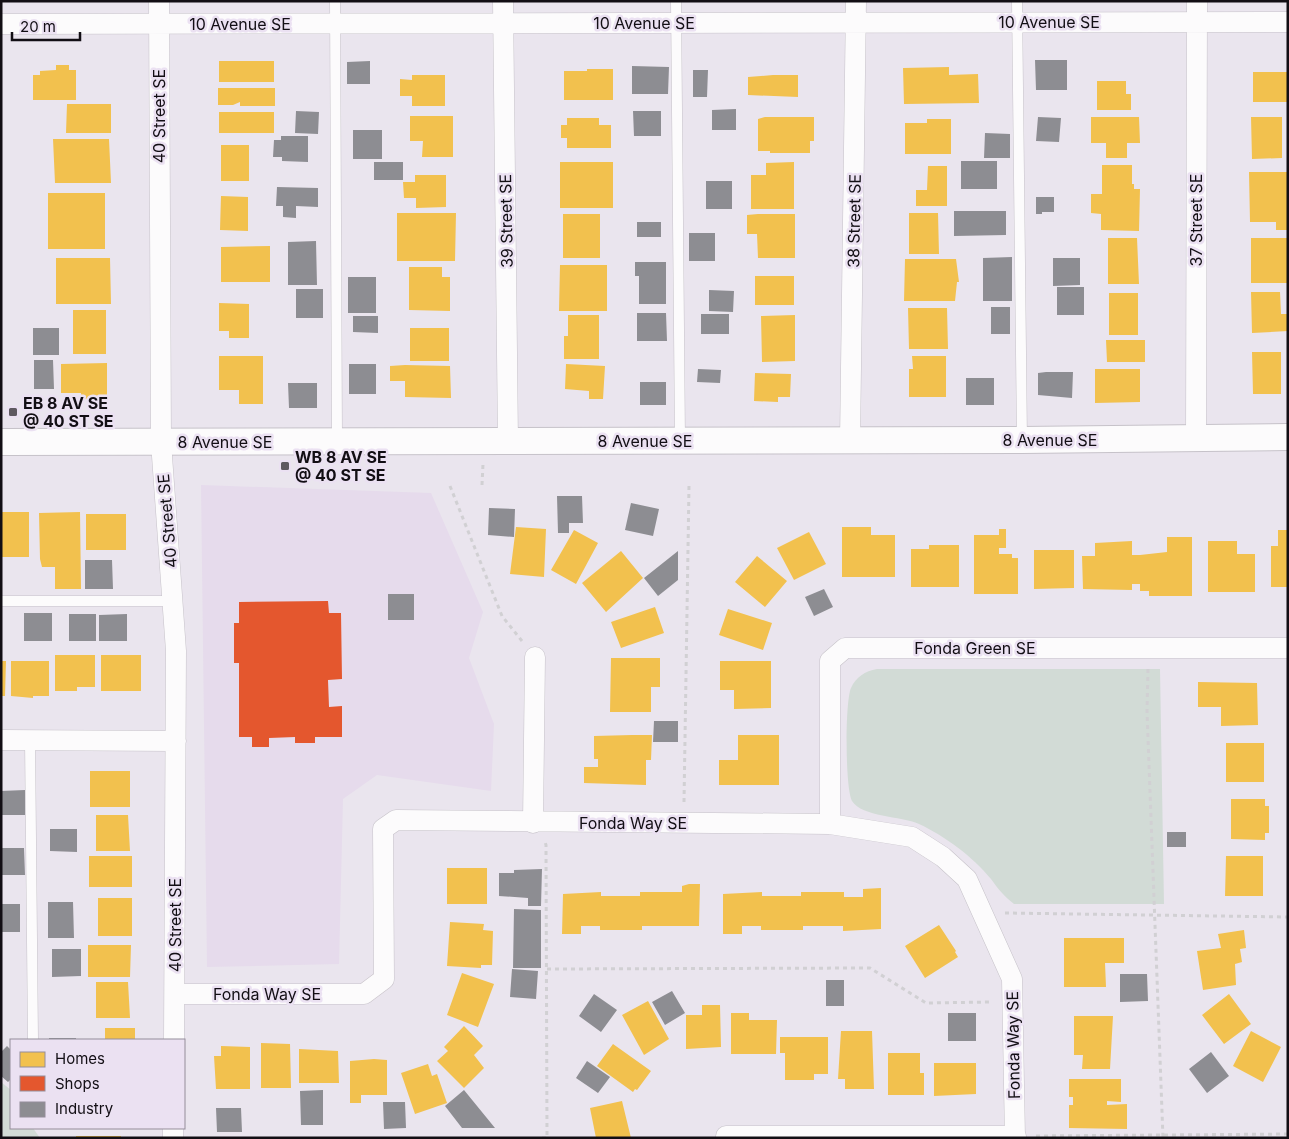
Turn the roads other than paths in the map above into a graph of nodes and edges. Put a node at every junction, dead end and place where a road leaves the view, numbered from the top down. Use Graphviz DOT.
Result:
graph roads {
  1 [pos="159,1"];
  2 [pos="335,1"];
  3 [pos="503,1"];
  4 [pos="676,1"];
  5 [pos="856,1"];
  6 [pos="1017,1"];
  7 [pos="1197,1"];
  8 [pos="676,22"];
  9 [pos="856,22"];
  10 [pos="1017,22"];
  11 [pos="1197,22"];
  12 [pos="1288,22"];
  13 [pos="335,23"];
  14 [pos="503,23"];
  15 [pos="1,24"];
  16 [pos="159,24"];
  17 [pos="1288,437"];
  18 [pos="1196,439"];
  19 [pos="1022,440"];
  20 [pos="508,441"];
  21 [pos="680,441"];
  22 [pos="850,441"];
  23 [pos="1,442"];
  24 [pos="161,442"];
  25 [pos="337,442"];
  26 [pos="1,601"];
  27 [pos="173,601"];
  28 [pos="1288,648"];
  29 [pos="535,657"];
  30 [pos="1,740"];
  31 [pos="30,740"];
  32 [pos="176,741"];
  33 [pos="534,823"];
  34 [pos="830,824"];
  35 [pos="175,994"];
  36 [pos="33,1039"];
  37 [pos="174,1039"];
  38 [pos="726,1136"];
  39 [pos="1016,1137"];
  1 -- 16 [label="street, 40 Street SE"];
  2 -- 13 [label="lane"];
  3 -- 14 [label="street, 39 Street SE"];
  4 -- 8 [label="lane"];
  5 -- 9 [label="street, 38 Street SE"];
  6 -- 10 [label="lane"];
  7 -- 11 [label="street, 37 Street SE"];
  8 -- 9 [label="street, 10 Avenue SE"];
  8 -- 14 [label="street, 10 Avenue SE"];
  8 -- 21 [label="lane"];
  9 -- 10 [label="street, 10 Avenue SE"];
  9 -- 22 [label="street, 38 Street SE"];
  10 -- 11 [label="street, 10 Avenue SE"];
  10 -- 19 [label="lane"];
  11 -- 12 [label="street, 10 Avenue SE"];
  11 -- 18 [label="street, 37 Street SE"];
  13 -- 14 [label="street, 10 Avenue SE"];
  13 -- 16 [label="street, 10 Avenue SE"];
  13 -- 25 [label="lane"];
  14 -- 20 [label="street, 39 Street SE"];
  15 -- 16 [label="street, 10 Avenue SE"];
  16 -- 24 [label="street, 40 Street SE"];
  17 -- 18 [label="street, 8 Avenue SE"];
  18 -- 19 [label="street, 8 Avenue SE"];
  19 -- 22 [label="street, 8 Avenue SE"];
  20 -- 21 [label="street, 8 Avenue SE"];
  20 -- 25 [label="street, 8 Avenue SE"];
  21 -- 22 [label="street, 8 Avenue SE"];
  23 -- 24 [label="street, 8 Avenue SE"];
  24 -- 25 [label="street, 8 Avenue SE"];
  24 -- 27 [label="street, 40 Street SE"];
  26 -- 27 [label="lane"];
  27 -- 32 [label="street, 40 Street SE"];
  28 -- 34 [label="street, Fonda Green SE"];
  29 -- 33 [label="street"];
  30 -- 31 [label="street"];
  31 -- 32 [label="street"];
  31 -- 36 [label="lane"];
  32 -- 35 [label="street, 40 Street SE"];
  33 -- 34 [label="street, Fonda Way SE"];
  33 -- 35 [label="street, Fonda Way SE"];
  34 -- 39 [label="street, Fonda Way SE"];
  35 -- 37 [label="street, 40 Street SE"];
  38 -- 39 [label="street"];
}
